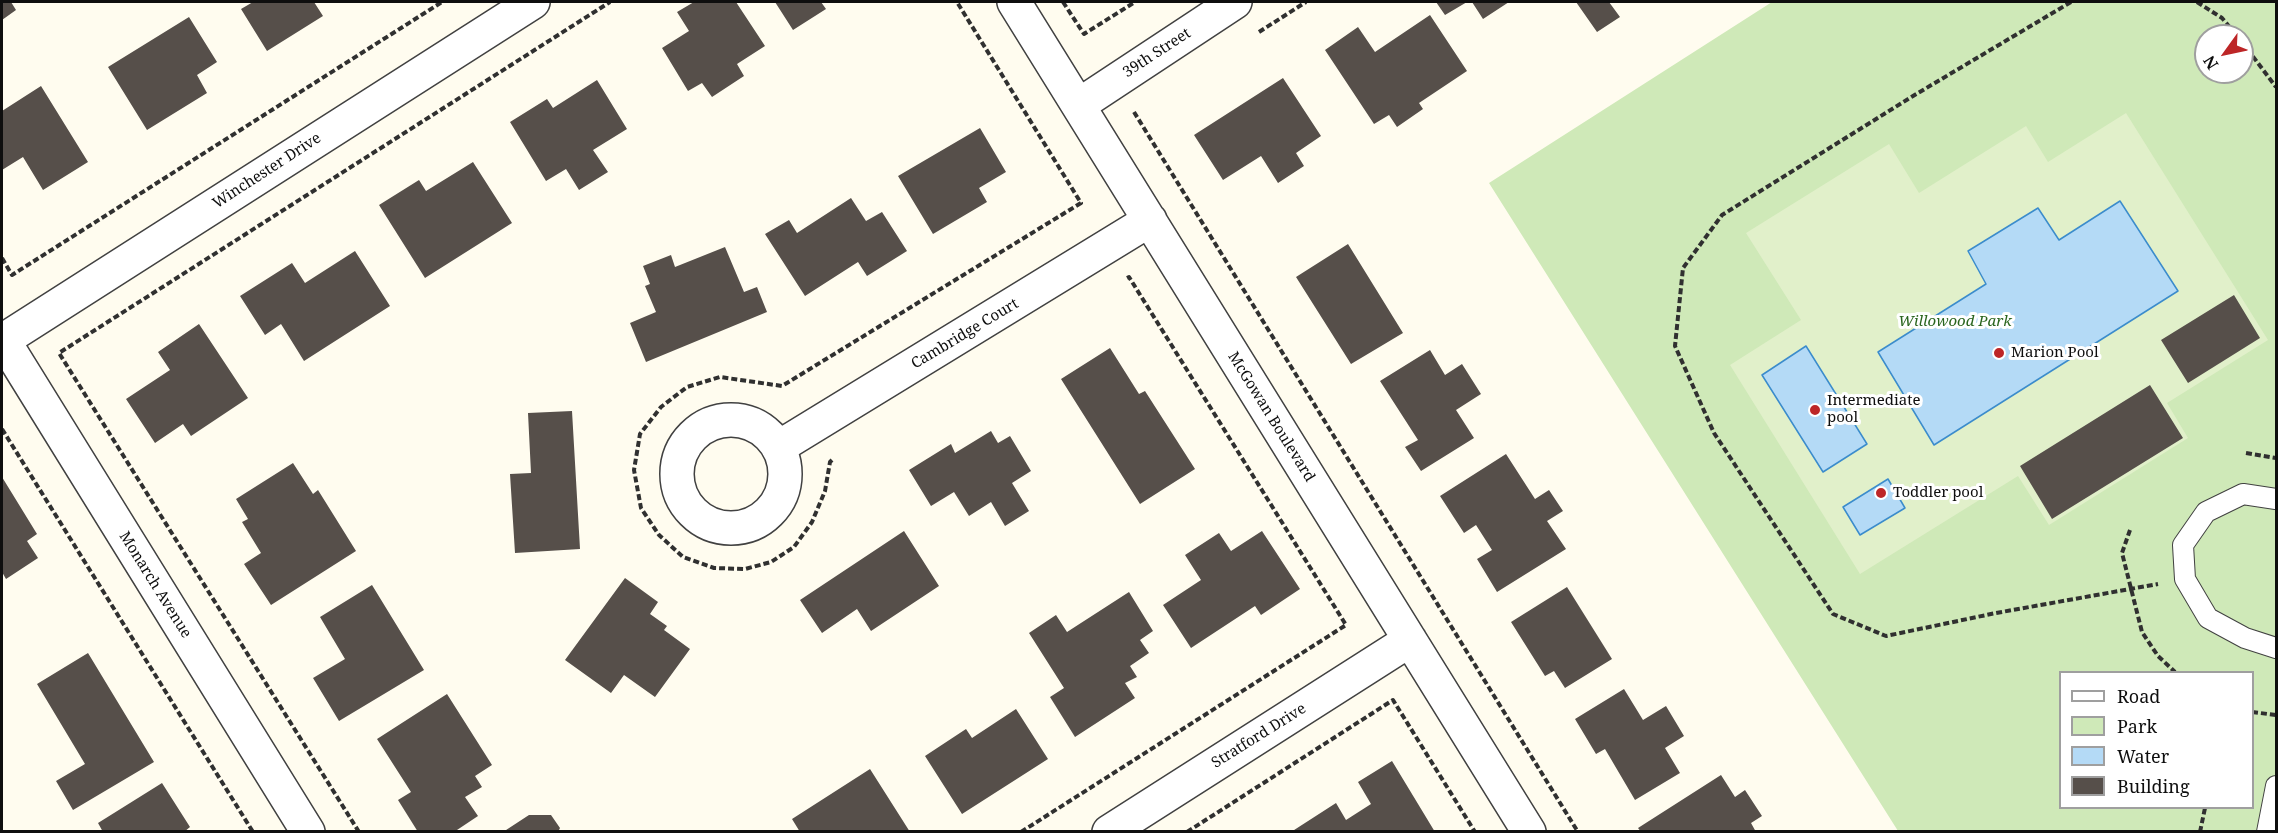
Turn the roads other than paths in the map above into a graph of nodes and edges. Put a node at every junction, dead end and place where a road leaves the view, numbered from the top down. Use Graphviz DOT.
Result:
graph roads {
  1 [pos="533,2"];
  2 [pos="1014,2"];
  3 [pos="1235,2"];
  4 [pos="1079,105"];
  5 [pos="1150,220"];
  6 [pos="2,340"];
  7 [pos="779,447"];
  8 [pos="2277,499"];
  9 [pos="1410,640"];
  10 [pos="2277,648"];
  11 [pos="2277,786"];
  12 [pos="308,831"];
  13 [pos="1109,831"];
  14 [pos="1529,831"];
  15 [pos="2267,831"];
  1 -- 6 [label="street, Winchester Drive"];
  2 -- 4 [label="street, McGowan Boulevard"];
  3 -- 4 [label="street, 39th Street"];
  4 -- 5 [label="street, McGowan Boulevard"];
  5 -- 7 [label="street, Cambridge Court"];
  5 -- 9 [label="street, McGowan Boulevard"];
  6 -- 12 [label="street, Monarch Avenue"];
  8 -- 10 [label="lane"];
  9 -- 13 [label="street, Stratford Drive"];
  9 -- 14 [label="street, McGowan Boulevard"];
  11 -- 15 [label="lane"];
}
